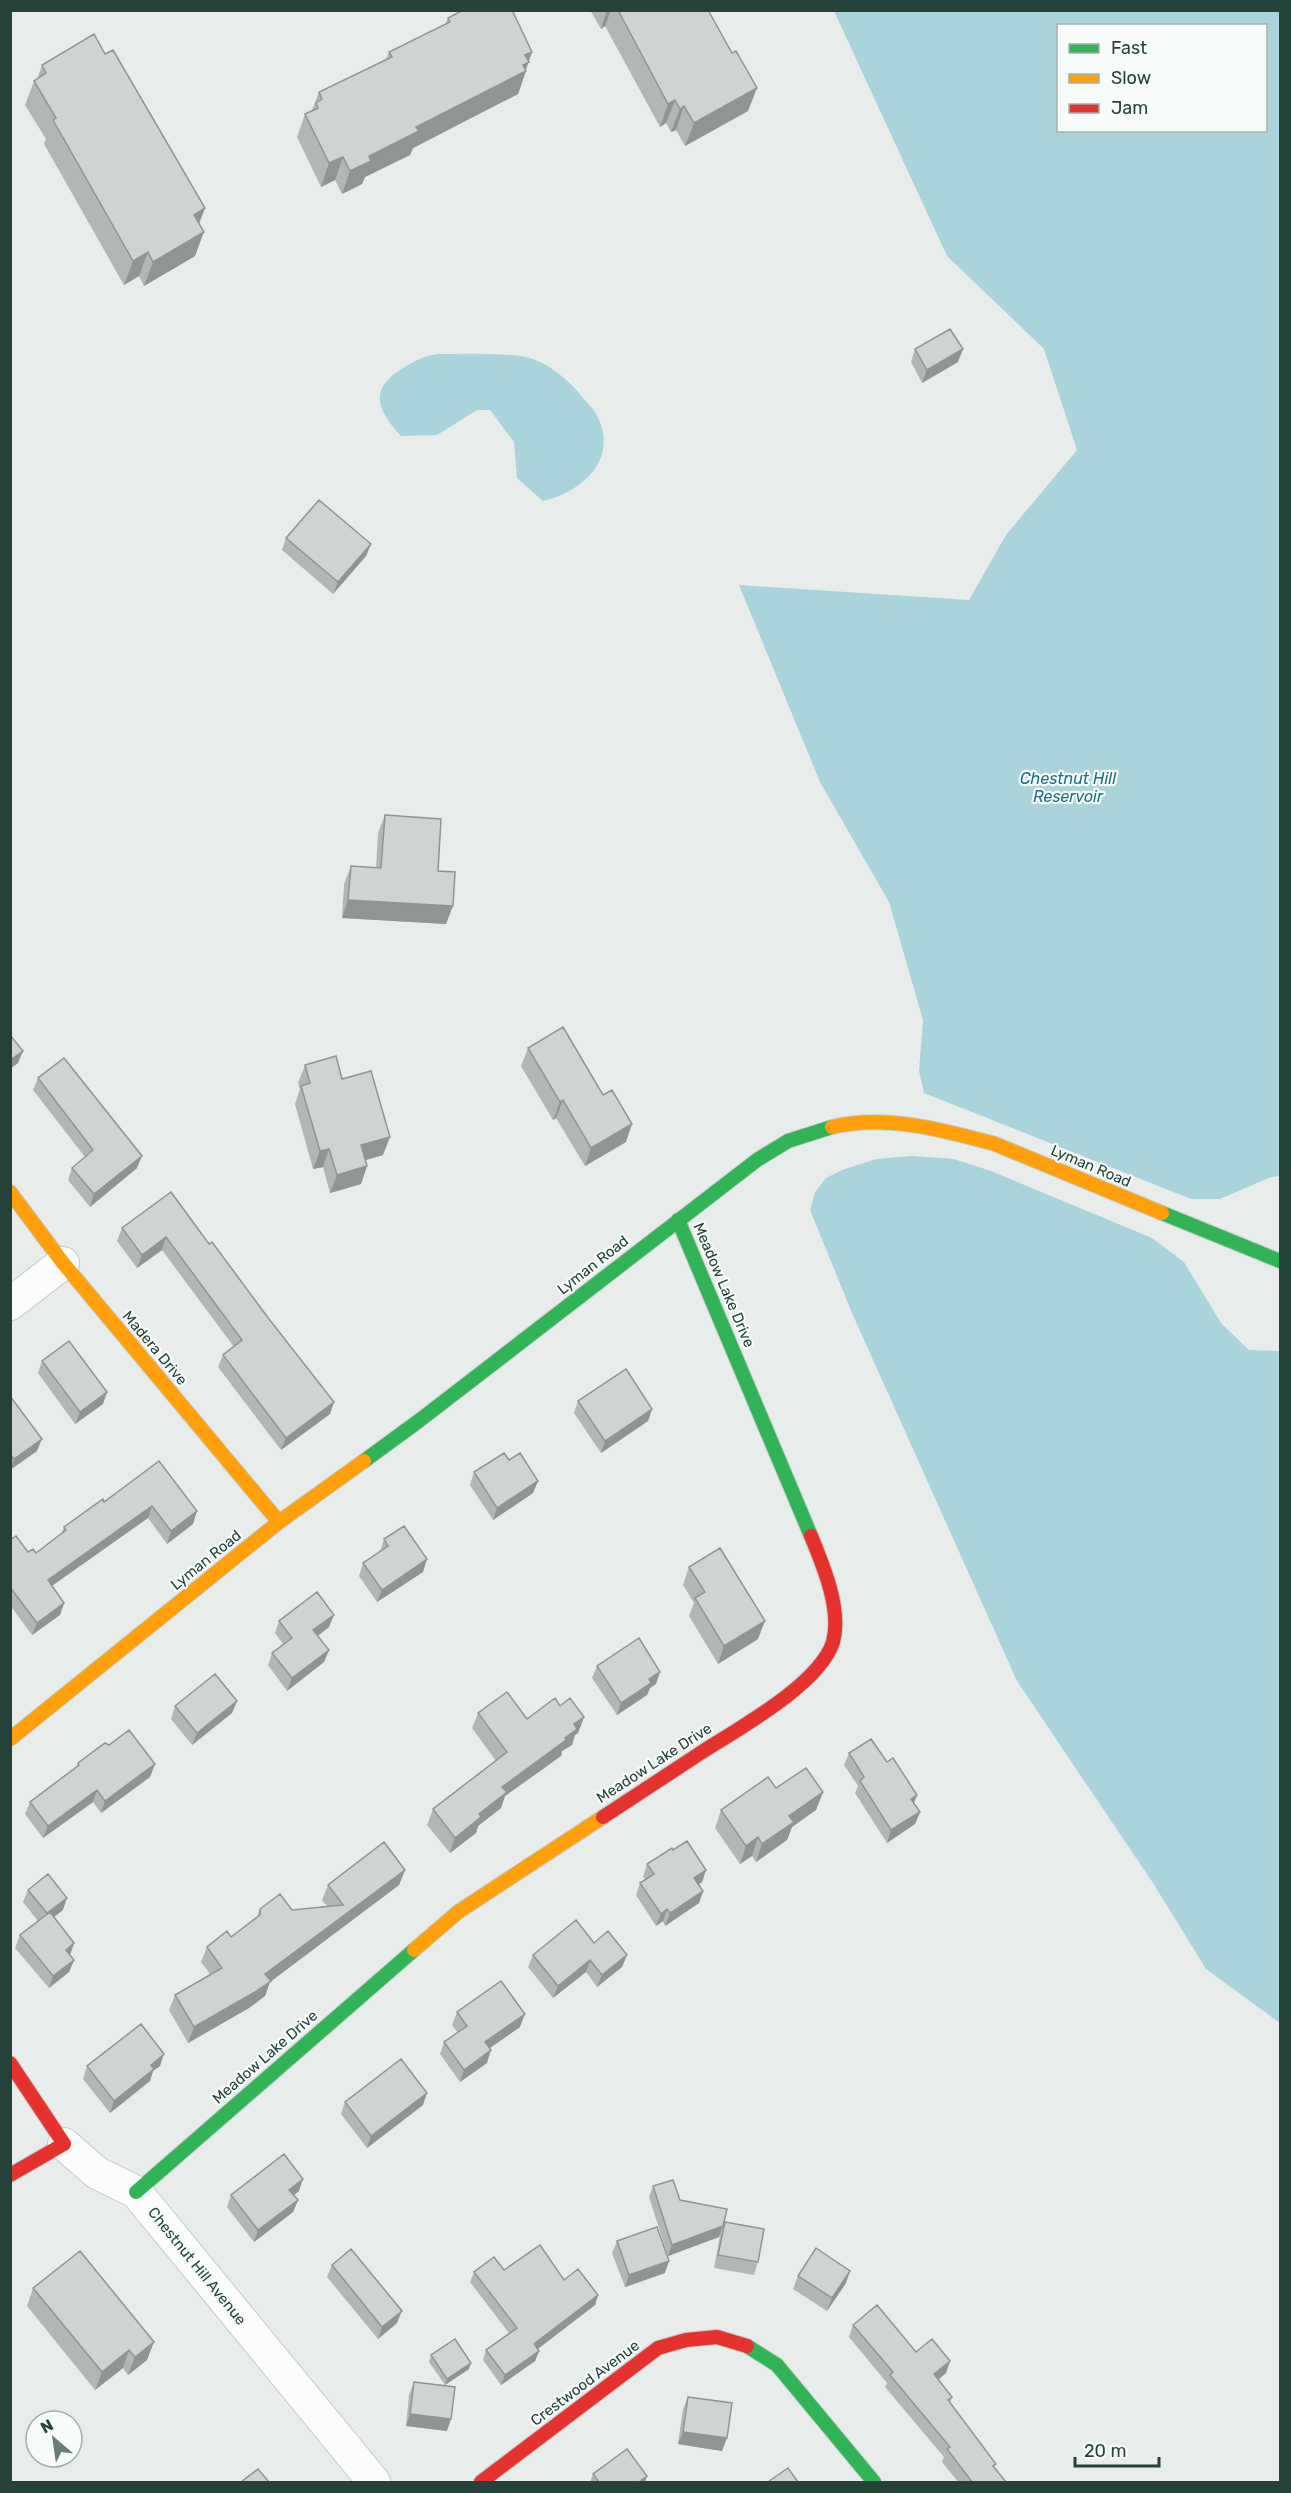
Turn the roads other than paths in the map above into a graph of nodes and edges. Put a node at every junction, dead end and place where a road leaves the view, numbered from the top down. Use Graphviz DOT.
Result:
graph roads {
  1 [pos="10,1192"];
  2 [pos="678,1220"];
  3 [pos="1281,1261"];
  4 [pos="63,1263"];
  5 [pos="10,1304"];
  6 [pos="279,1522"];
  7 [pos="10,1739"];
  8 [pos="10,2063"];
  9 [pos="64,2144"];
  10 [pos="10,2175"];
  11 [pos="136,2192"];
  12 [pos="374,2482"];
  13 [pos="481,2482"];
  14 [pos="874,2482"];
  1 -- 4 [label="street, Madera Drive"];
  2 -- 3 [label="street, Lyman Road"];
  2 -- 6 [label="street, Lyman Road"];
  2 -- 11 [label="street, Meadow Lake Drive"];
  4 -- 5 [label="street"];
  4 -- 6 [label="street, Madera Drive"];
  6 -- 7 [label="street, Lyman Road"];
  8 -- 9 [label="street, Chestnut Hill Avenue"];
  9 -- 10 [label="street"];
  9 -- 11 [label="street, Chestnut Hill Avenue"];
  11 -- 12 [label="street, Chestnut Hill Avenue"];
  13 -- 14 [label="street, Crestwood Avenue"];
}
